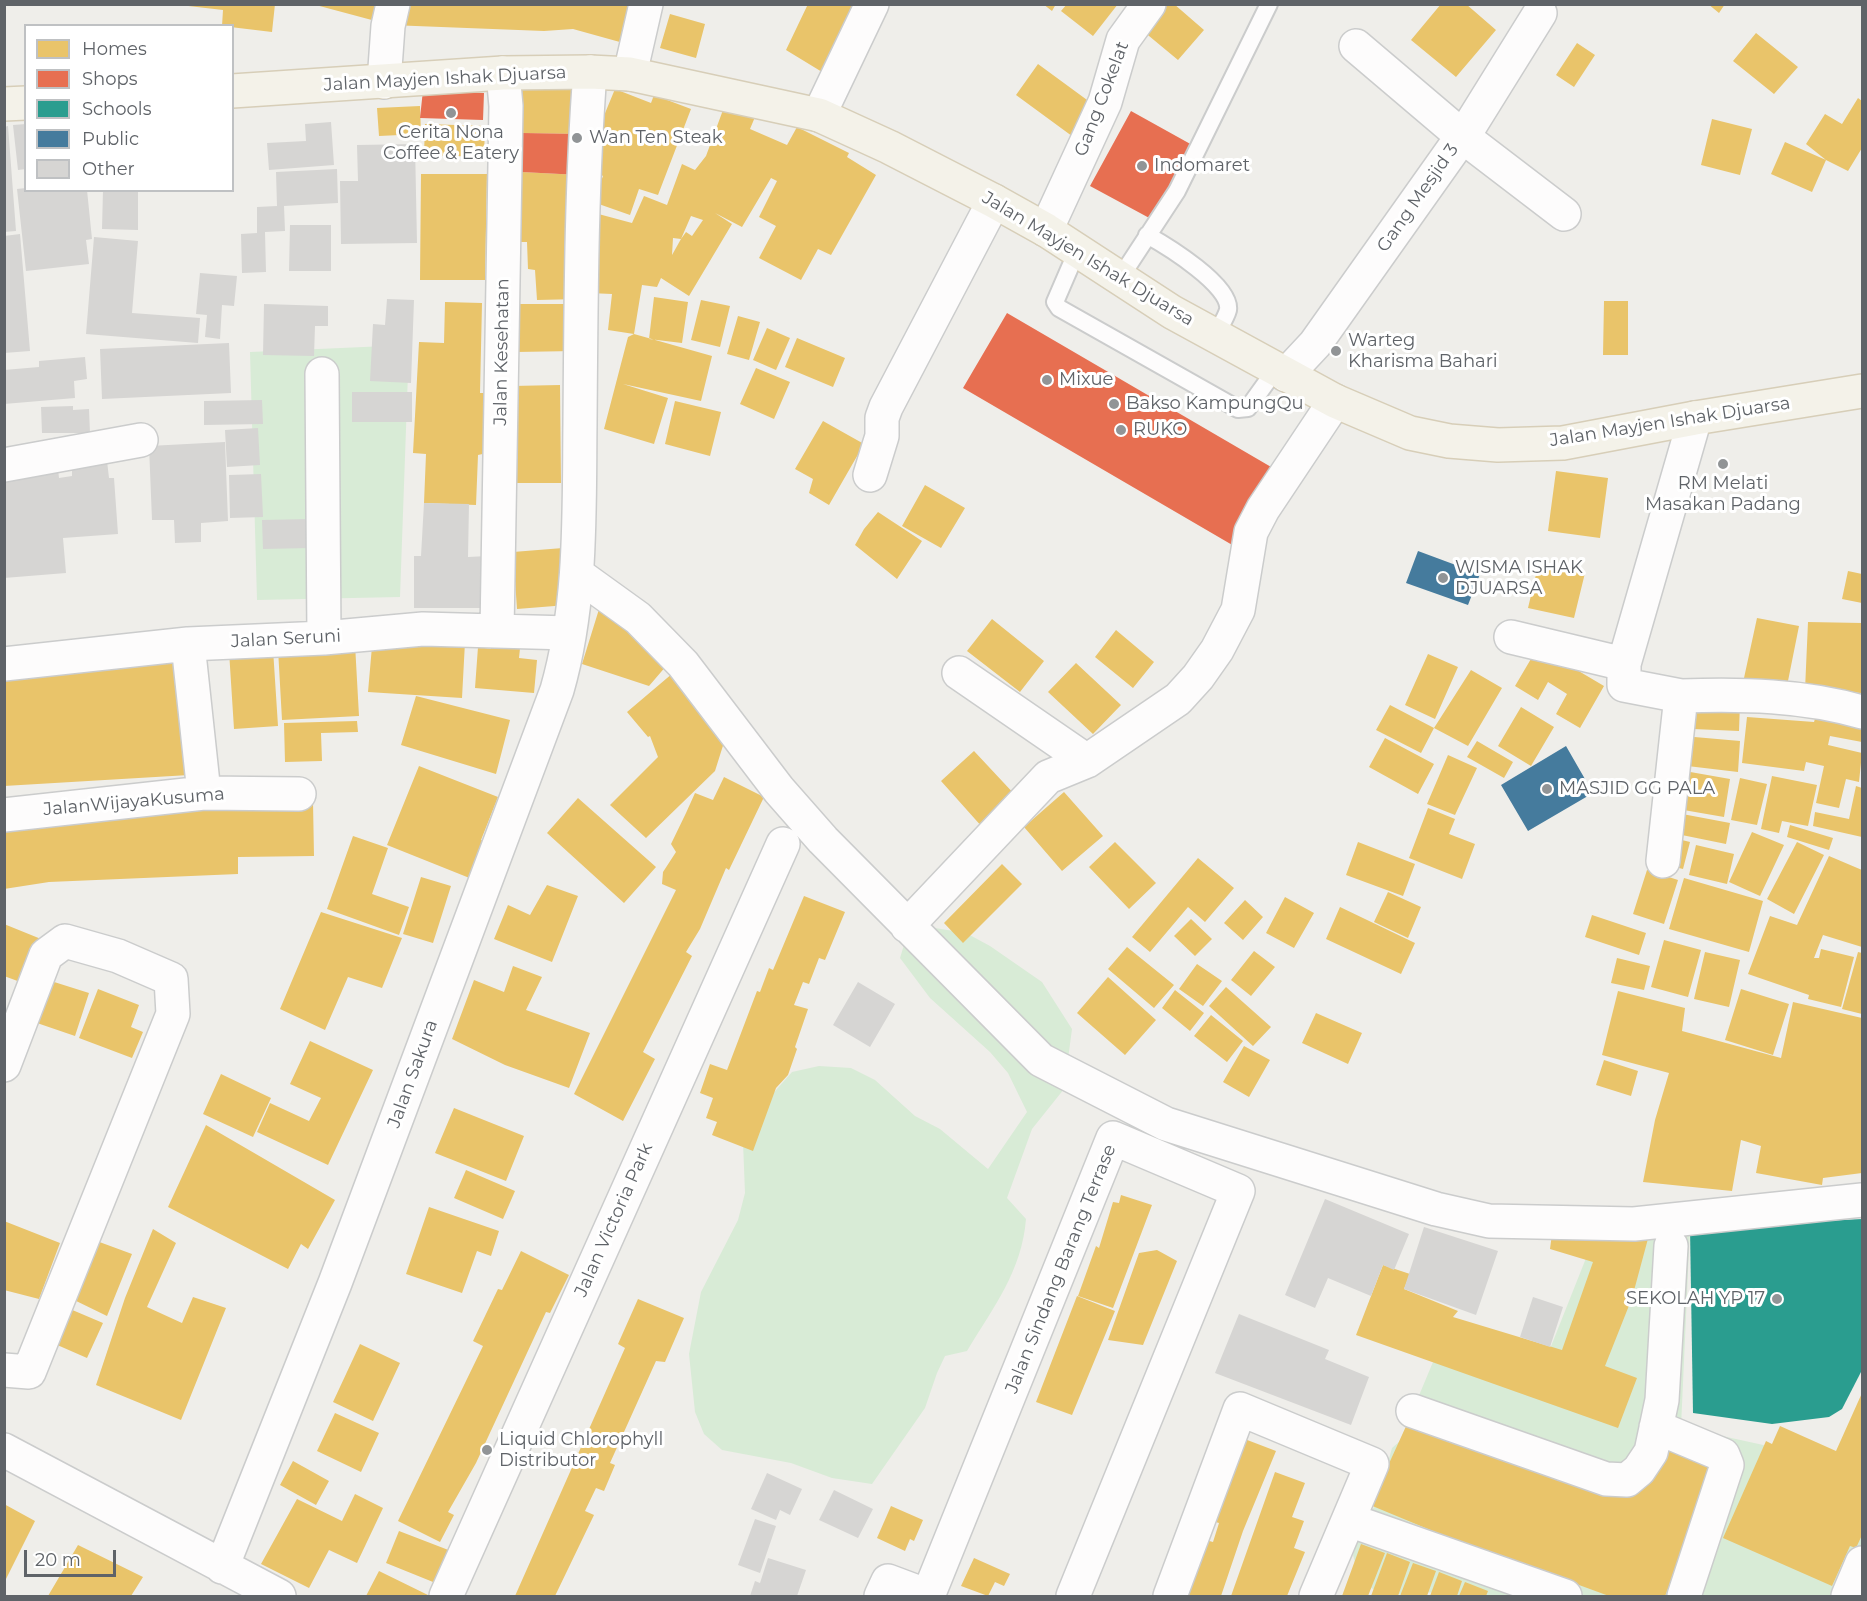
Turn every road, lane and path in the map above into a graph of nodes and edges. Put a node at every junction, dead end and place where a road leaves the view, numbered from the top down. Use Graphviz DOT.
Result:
graph roads {
  1 [pos="393,4"];
  2 [pos="646,4"];
  3 [pos="872,4"];
  4 [pos="1149,4"];
  5 [pos="1269,4"];
  6 [pos="1540,13"];
  7 [pos="1356,46"];
  8 [pos="503,72"];
  9 [pos="590,72"];
  10 [pos="630,74"];
  11 [pos="384,82"];
  12 [pos="234,91"];
  13 [pos="24,103"];
  14 [pos="4,104"];
  15 [pos="819,115"];
  16 [pos="1462,136"];
  17 [pos="994,201"];
  18 [pos="1564,214"];
  19 [pos="1046,230"];
  20 [pos="1148,235"];
  21 [pos="1077,251"];
  22 [pos="1120,278"];
  23 [pos="1215,336"];
  24 [pos="1281,372"];
  25 [pos="322,374"];
  26 [pos="1863,391"];
  27 [pos="1335,401"];
  28 [pos="1695,418"];
  29 [pos="141,440"];
  30 [pos="4,465"];
  31 [pos="870,475"];
  32 [pos="578,574"];
  33 [pos="497,631"];
  34 [pos="569,633"];
  35 [pos="1511,637"];
  36 [pos="324,638"];
  37 [pos="188,644"];
  38 [pos="4,664"];
  39 [pos="1624,664"];
  40 [pos="959,673"];
  41 [pos="1681,696"];
  42 [pos="1863,712"];
  43 [pos="1087,761"];
  44 [pos="204,793"];
  45 [pos="300,794"];
  46 [pos="4,815"];
  47 [pos="783,844"];
  48 [pos="1663,861"];
  49 [pos="907,926"];
  50 [pos="4,1065"];
  51 [pos="1863,1200"];
  52 [pos="1671,1246"];
  53 [pos="4,1370"];
  54 [pos="1413,1411"];
  55 [pos="1656,1427"];
  56 [pos="4,1450"];
  57 [pos="1349,1520"];
  58 [pos="1863,1563"];
  59 [pos="222,1567"];
  60 [pos="1509,1587"];
  61 [pos="279,1596"];
  62 [pos="446,1596"];
  63 [pos="881,1596"];
  64 [pos="928,1596"];
  65 [pos="1073,1596"];
  66 [pos="1170,1596"];
  67 [pos="1316,1596"];
  68 [pos="1566,1596"];
  69 [pos="1684,1596"];
  70 [pos="1848,1596"];
  1 -- 11 [label="street"];
  2 -- 10 [label="street"];
  3 -- 15 [label="street"];
  4 -- 19 [label="street, Gang Cokelat"];
  5 -- 20 [label="lane"];
  6 -- 16 [label="street, Gang Mesjid 3"];
  7 -- 16 [label="street"];
  8 -- 9 [label="main road, Jalan Mayjen Ishak Djuarsa"];
  8 -- 11 [label="main road, Jalan Mayjen Ishak Djuarsa"];
  8 -- 33 [label="street, Jalan Kesehatan"];
  9 -- 10 [label="main road, Jalan Mayjen Ishak Djuarsa"];
  9 -- 32 [label="street, Jalan Sakura"];
  10 -- 15 [label="main road, Jalan Mayjen Ishak Djuarsa"];
  11 -- 12 [label="main road, Jalan Mayjen Ishak Djuarsa"];
  13 -- 14 [label="main road"];
  15 -- 17 [label="main road, Jalan Mayjen Ishak Djuarsa"];
  16 -- 18 [label="street"];
  16 -- 24 [label="street, Gang Mesjid 3"];
  17 -- 19 [label="main road, Jalan Mayjen Ishak Djuarsa"];
  17 -- 31 [label="street"];
  19 -- 21 [label="main road, Jalan Mayjen Ishak Djuarsa"];
  20 -- 22 [label="lane"];
  20 -- 23 [label="lane"];
  21 -- 22 [label="main road, Jalan Mayjen Ishak Djuarsa"];
  21 -- 24 [label="lane"];
  22 -- 23 [label="main road, Jalan Mayjen Ishak Djuarsa"];
  23 -- 24 [label="main road, Jalan Mayjen Ishak Djuarsa"];
  24 -- 27 [label="main road, Jalan Mayjen Ishak Djuarsa"];
  25 -- 36 [label="street"];
  26 -- 28 [label="main road, Jalan Mayjen Ishak Djuarsa"];
  27 -- 28 [label="main road, Jalan Mayjen Ishak Djuarsa"];
  27 -- 43 [label="street"];
  28 -- 39 [label="street"];
  29 -- 30 [label="street"];
  32 -- 34 [label="street, Jalan Sakura"];
  32 -- 49 [label="street"];
  33 -- 34 [label="street, Jalan Seruni"];
  33 -- 36 [label="street, Jalan Seruni"];
  34 -- 59 [label="street, Jalan Sakura"];
  35 -- 39 [label="street"];
  36 -- 37 [label="street, Jalan Seruni"];
  37 -- 38 [label="street, Jalan Seruni"];
  37 -- 44 [label="street"];
  39 -- 41 [label="street"];
  40 -- 43 [label="street"];
  41 -- 42 [label="street"];
  41 -- 48 [label="street"];
  43 -- 49 [label="street"];
  44 -- 45 [label="street, JalanWijayaKusuma"];
  44 -- 46 [label="street, JalanWijayaKusuma"];
  47 -- 62 [label="street, Jalan Victoria Park"];
  49 -- 51 [label="street"];
  50 -- 53 [label="street"];
  52 -- 55 [label="street"];
  54 -- 55 [label="street"];
  55 -- 69 [label="street"];
  56 -- 59 [label="street"];
  57 -- 60 [label="street"];
  57 -- 66 [label="street"];
  57 -- 67 [label="street"];
  58 -- 70 [label="street"];
  59 -- 61 [label="street"];
  60 -- 68 [label="street"];
  63 -- 64 [label="street, Jalan Sindang Barang Terrase"];
  64 -- 65 [label="street, Jalan Sindang Barang Terrase"];
}
